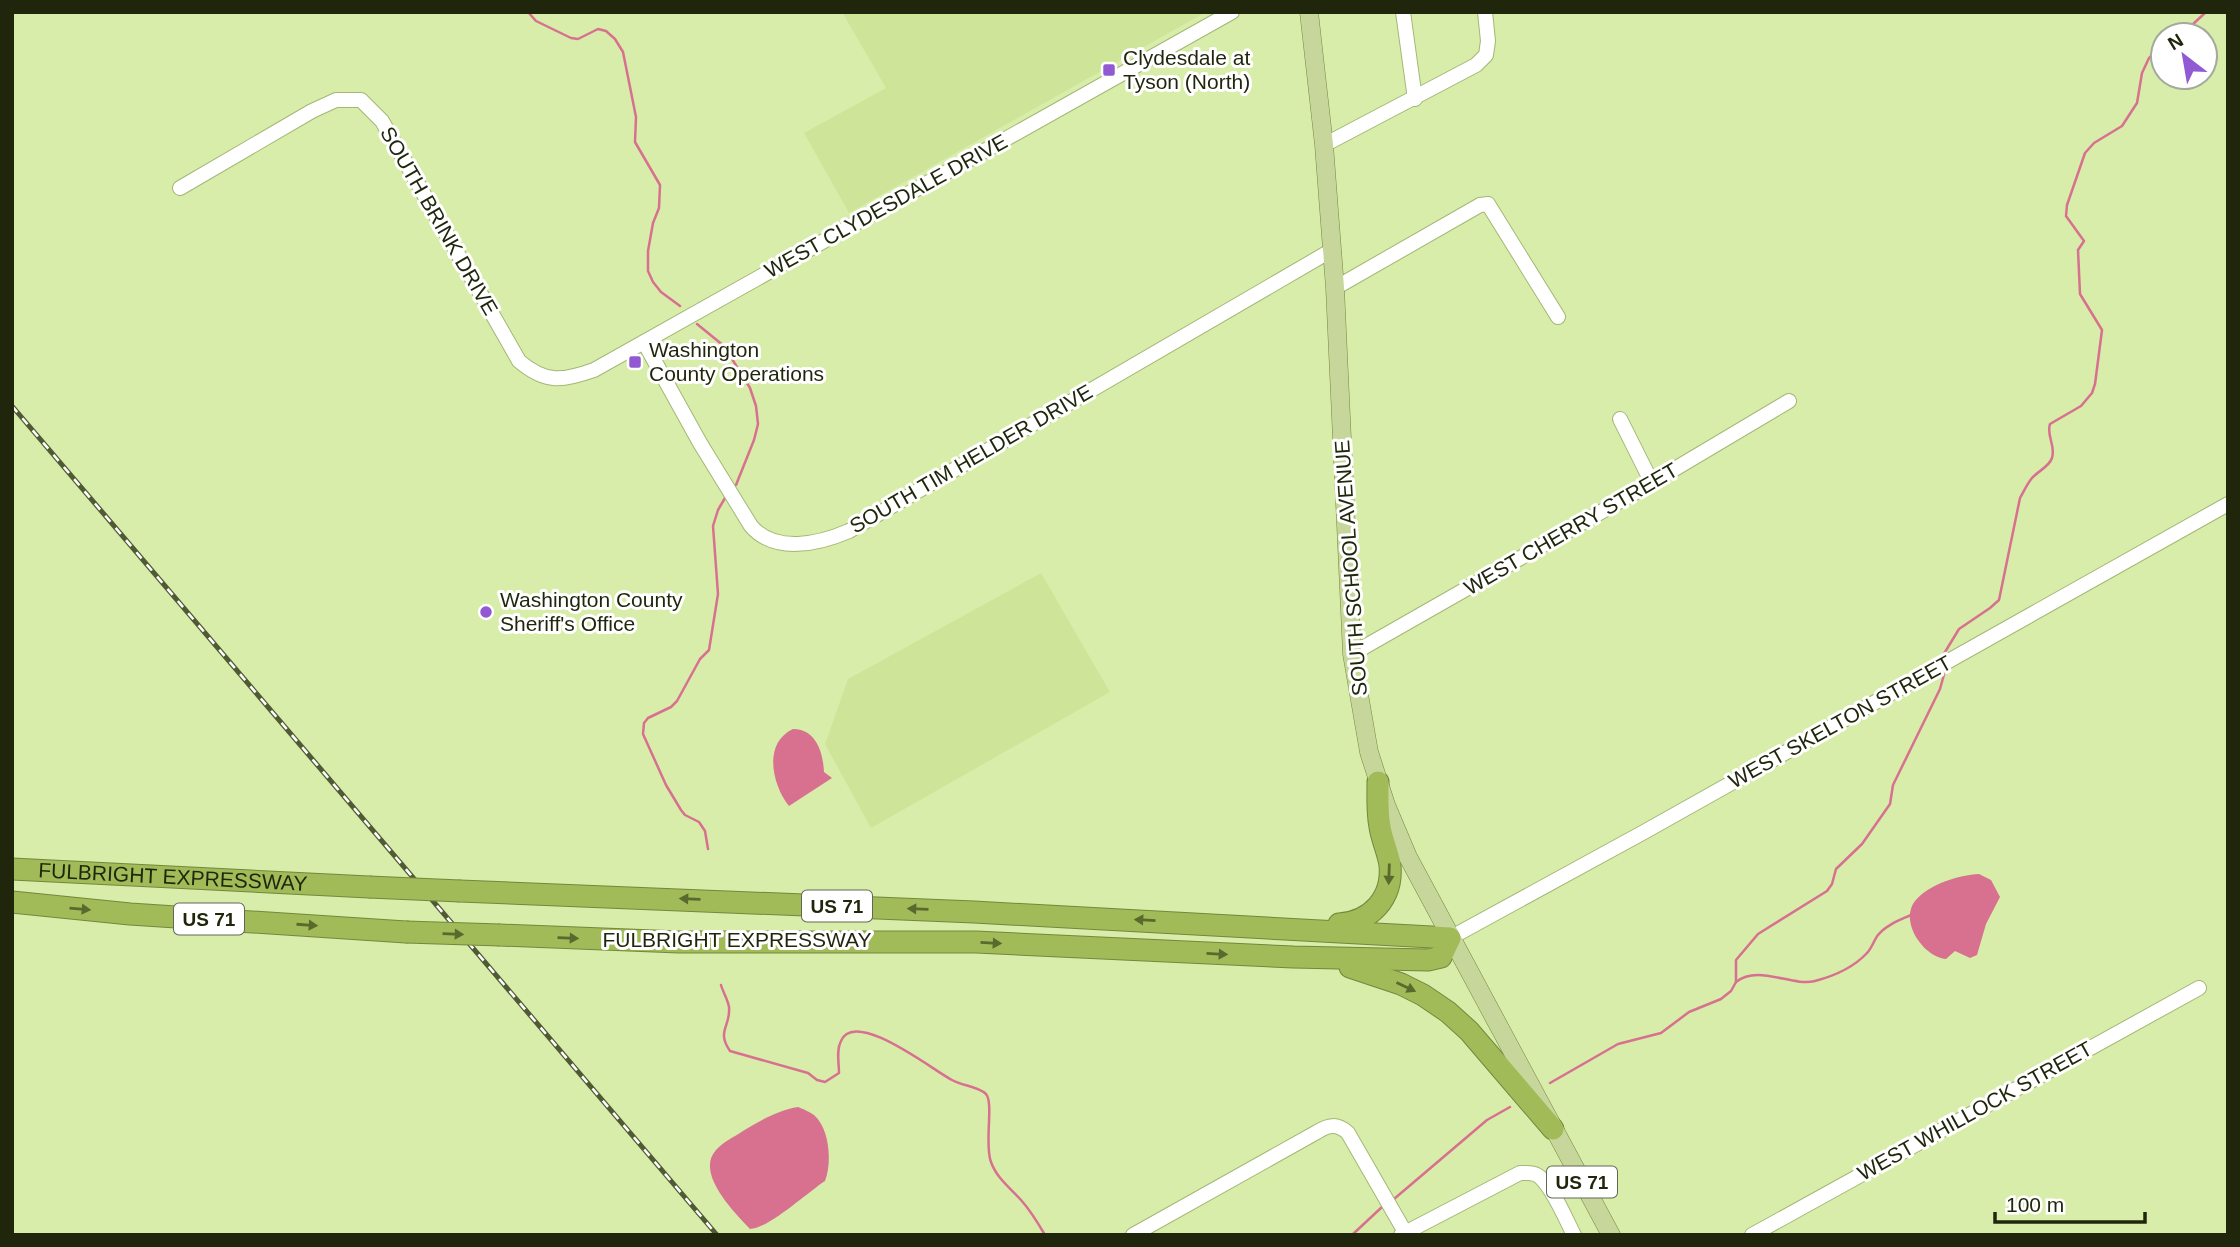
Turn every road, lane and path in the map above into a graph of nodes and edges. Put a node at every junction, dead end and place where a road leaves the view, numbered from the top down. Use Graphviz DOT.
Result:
graph roads {
  1 [pos="1232,12"];
  2 [pos="1309,12"];
  3 [pos="1404,12"];
  4 [pos="1485,12"];
  5 [pos="1415,99"];
  6 [pos="1324,145"];
  7 [pos="180,188"];
  8 [pos="1332,250"];
  9 [pos="1335,288"];
  10 [pos="1558,317"];
  11 [pos="644,342"];
  12 [pos="535,374"];
  13 [pos="1788,401"];
  14 [pos="1619,419"];
  15 [pos="1652,483"];
  16 [pos="2228,503"];
  17 [pos="1352,654"];
  18 [pos="1378,782"];
  19 [pos="12,869"];
  20 [pos="12,902"];
  21 [pos="1213,924"];
  22 [pos="1450,938"];
  23 [pos="1293,957"];
  24 [pos="2199,988"];
  25 [pos="1553,1129"];
  26 [pos="1403,1233"];
  27 [pos="1133,1235"];
  28 [pos="1574,1235"];
  29 [pos="1611,1235"];
  30 [pos="1752,1235"];
  1 -- 11 [label="street, WEST CLYDESDALE DRIVE"];
  2 -- 6 [label="main road, SOUTH SCHOOL AVENUE"];
  3 -- 5 [label="street"];
  4 -- 5 [label="street"];
  5 -- 6 [label="street"];
  6 -- 8 [label="main road, SOUTH SCHOOL AVENUE"];
  7 -- 12 [label="street, SOUTH BRINK DRIVE"];
  8 -- 9 [label="main road, SOUTH SCHOOL AVENUE"];
  8 -- 11 [label="street, SOUTH TIM HELDER DRIVE"];
  9 -- 10 [label="street"];
  9 -- 17 [label="main road, SOUTH SCHOOL AVENUE"];
  11 -- 12 [label="street, WEST CLYDESDALE DRIVE"];
  13 -- 15 [label="street, WEST CHERRY STREET"];
  14 -- 15 [label="street"];
  15 -- 17 [label="street, WEST CHERRY STREET"];
  16 -- 22 [label="street, WEST SKELTON STREET"];
  17 -- 18 [label="main road, SOUTH SCHOOL AVENUE"];
  18 -- 21 [label="highway, one-way"];
  18 -- 22 [label="main road, SOUTH SCHOOL AVENUE"];
  21 -- 19 [label="highway, FULBRIGHT EXPRESSWAY / US 71, one-way, bridge"];
  20 -- 23 [label="highway, FULBRIGHT EXPRESSWAY / US 71, one-way, bridge"];
  21 -- 22 [label="highway, US 71"];
  22 -- 23 [label="highway, FULBRIGHT EXPRESSWAY"];
  22 -- 25 [label="main road, SOUTH SCHOOL AVENUE / US 71"];
  23 -- 25 [label="highway, one-way"];
  24 -- 30 [label="street, WEST WHILLOCK STREET"];
  25 -- 29 [label="main road, SOUTH SCHOOL AVENUE / US 71"];
  26 -- 27 [label="street"];
  26 -- 28 [label="street"];
}
